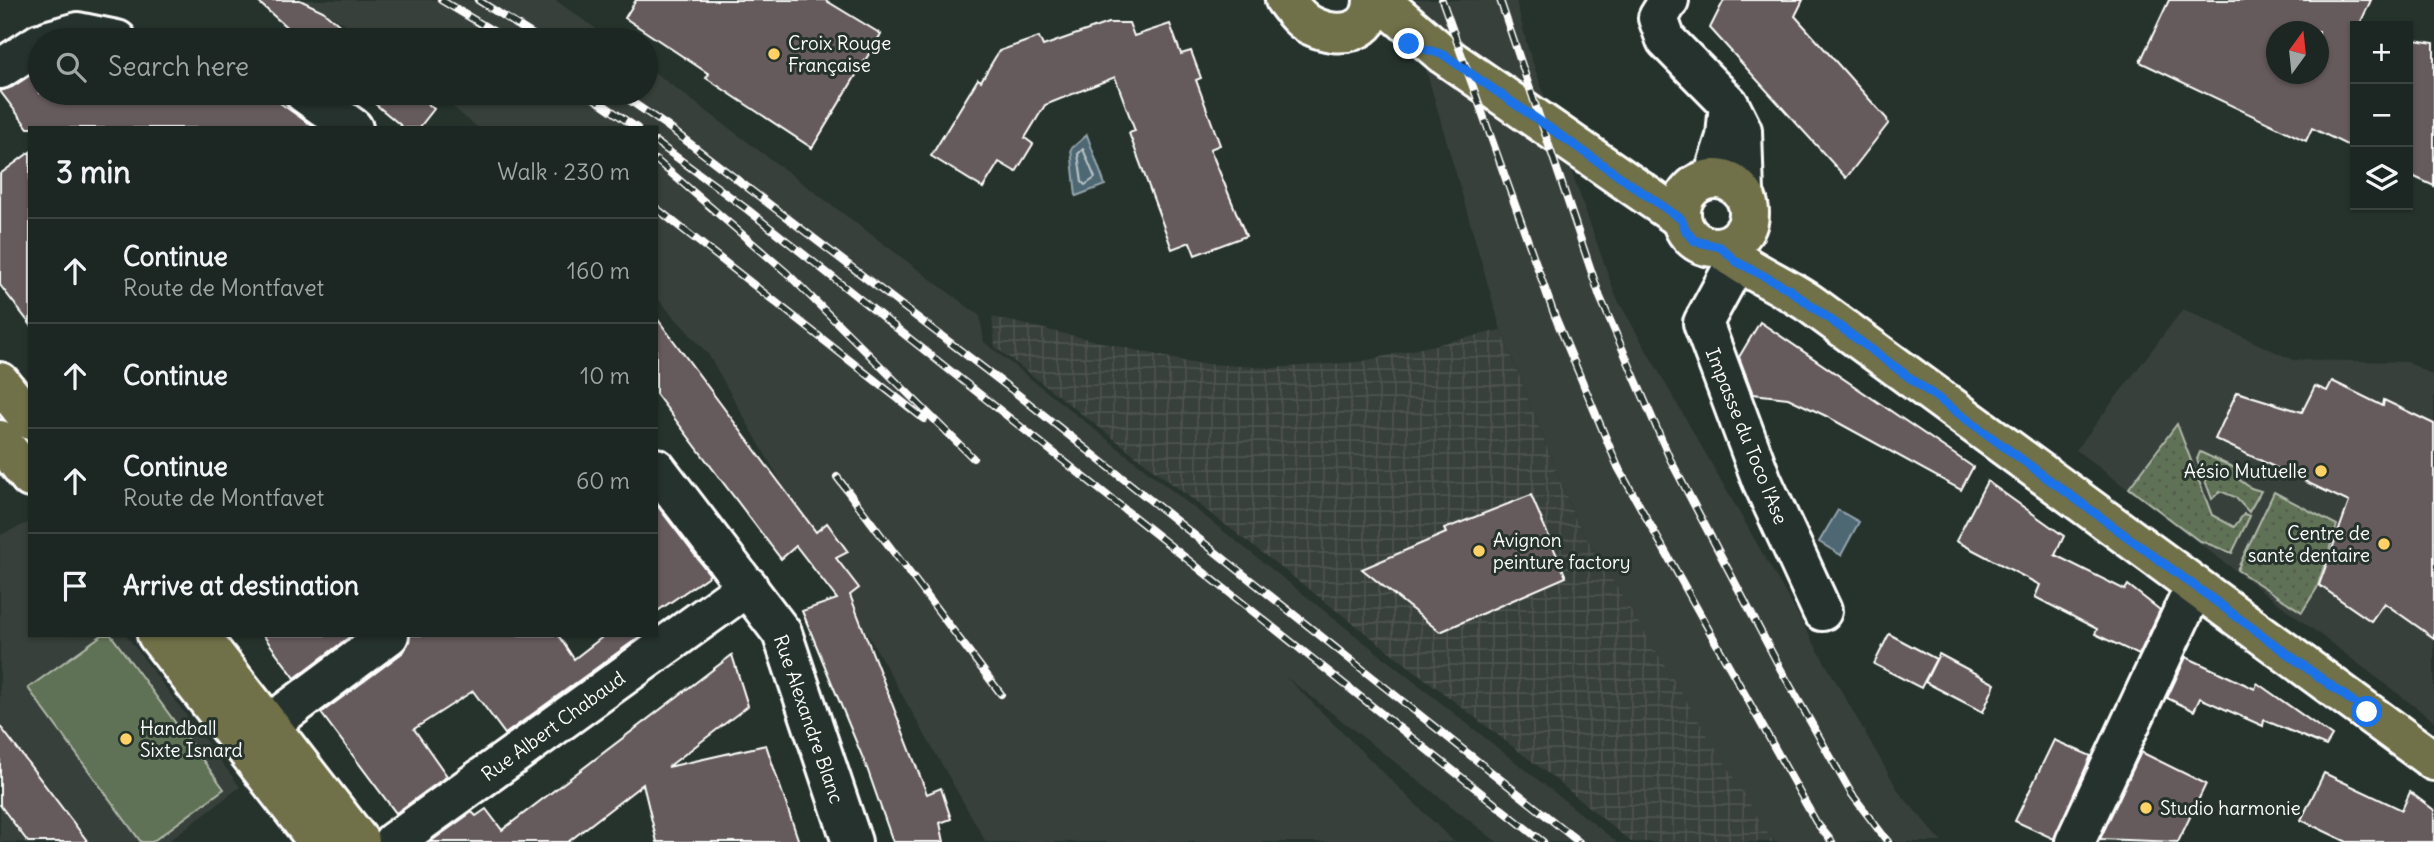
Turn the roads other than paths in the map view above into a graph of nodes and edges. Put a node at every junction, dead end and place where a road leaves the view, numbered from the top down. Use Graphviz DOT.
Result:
graph roads {
  1 [pos="1284,0"];
  2 [pos="1380,0"];
  3 [pos="1669,0"];
  4 [pos="1364,16"];
  5 [pos="28,51"];
  6 [pos="1444,55"];
  7 [pos="0,69"];
  8 [pos="321,105"];
  9 [pos="350,126"];
  10 [pos="1715,200"];
  11 [pos="1728,254"];
  12 [pos="1787,288"];
  13 [pos="0,382"];
  14 [pos="28,417"];
  15 [pos="658,471"];
  16 [pos="748,586"];
  17 [pos="2195,586"];
  18 [pos="1822,611"];
  19 [pos="159,637"];
  20 [pos="200,637"];
  21 [pos="386,637"];
  22 [pos="257,733"];
  23 [pos="2434,761"];
  24 [pos="318,842"];
  25 [pos="360,842"];
  26 [pos="393,842"];
  27 [pos="852,842"];
  28 [pos="2075,842"];
  1 -- 4 [label="main road"];
  2 -- 6 [label="main road"];
  3 -- 10 [label="street"];
  4 -- 6 [label="main road"];
  5 -- 7 [label="street"];
  6 -- 10 [label="main road"];
  8 -- 9 [label="street"];
  10 -- 11 [label="main road"];
  10 -- 12 [label="main road"];
  11 -- 12 [label="main road"];
  11 -- 18 [label="street, Impasse du Toco l'Ase"];
  12 -- 17 [label="main road"];
  13 -- 14 [label="main road"];
  15 -- 16 [label="street, Rue Alexandre Blanc"];
  16 -- 26 [label="street, Rue Albert Chabaud"];
  16 -- 27 [label="street, Rue Alexandre Blanc"];
  17 -- 23 [label="main road"];
  17 -- 28 [label="street"];
  19 -- 22 [label="main road"];
  20 -- 22 [label="main road"];
  21 -- 22 [label="street"];
  22 -- 24 [label="main road"];
  22 -- 25 [label="main road"];
}
